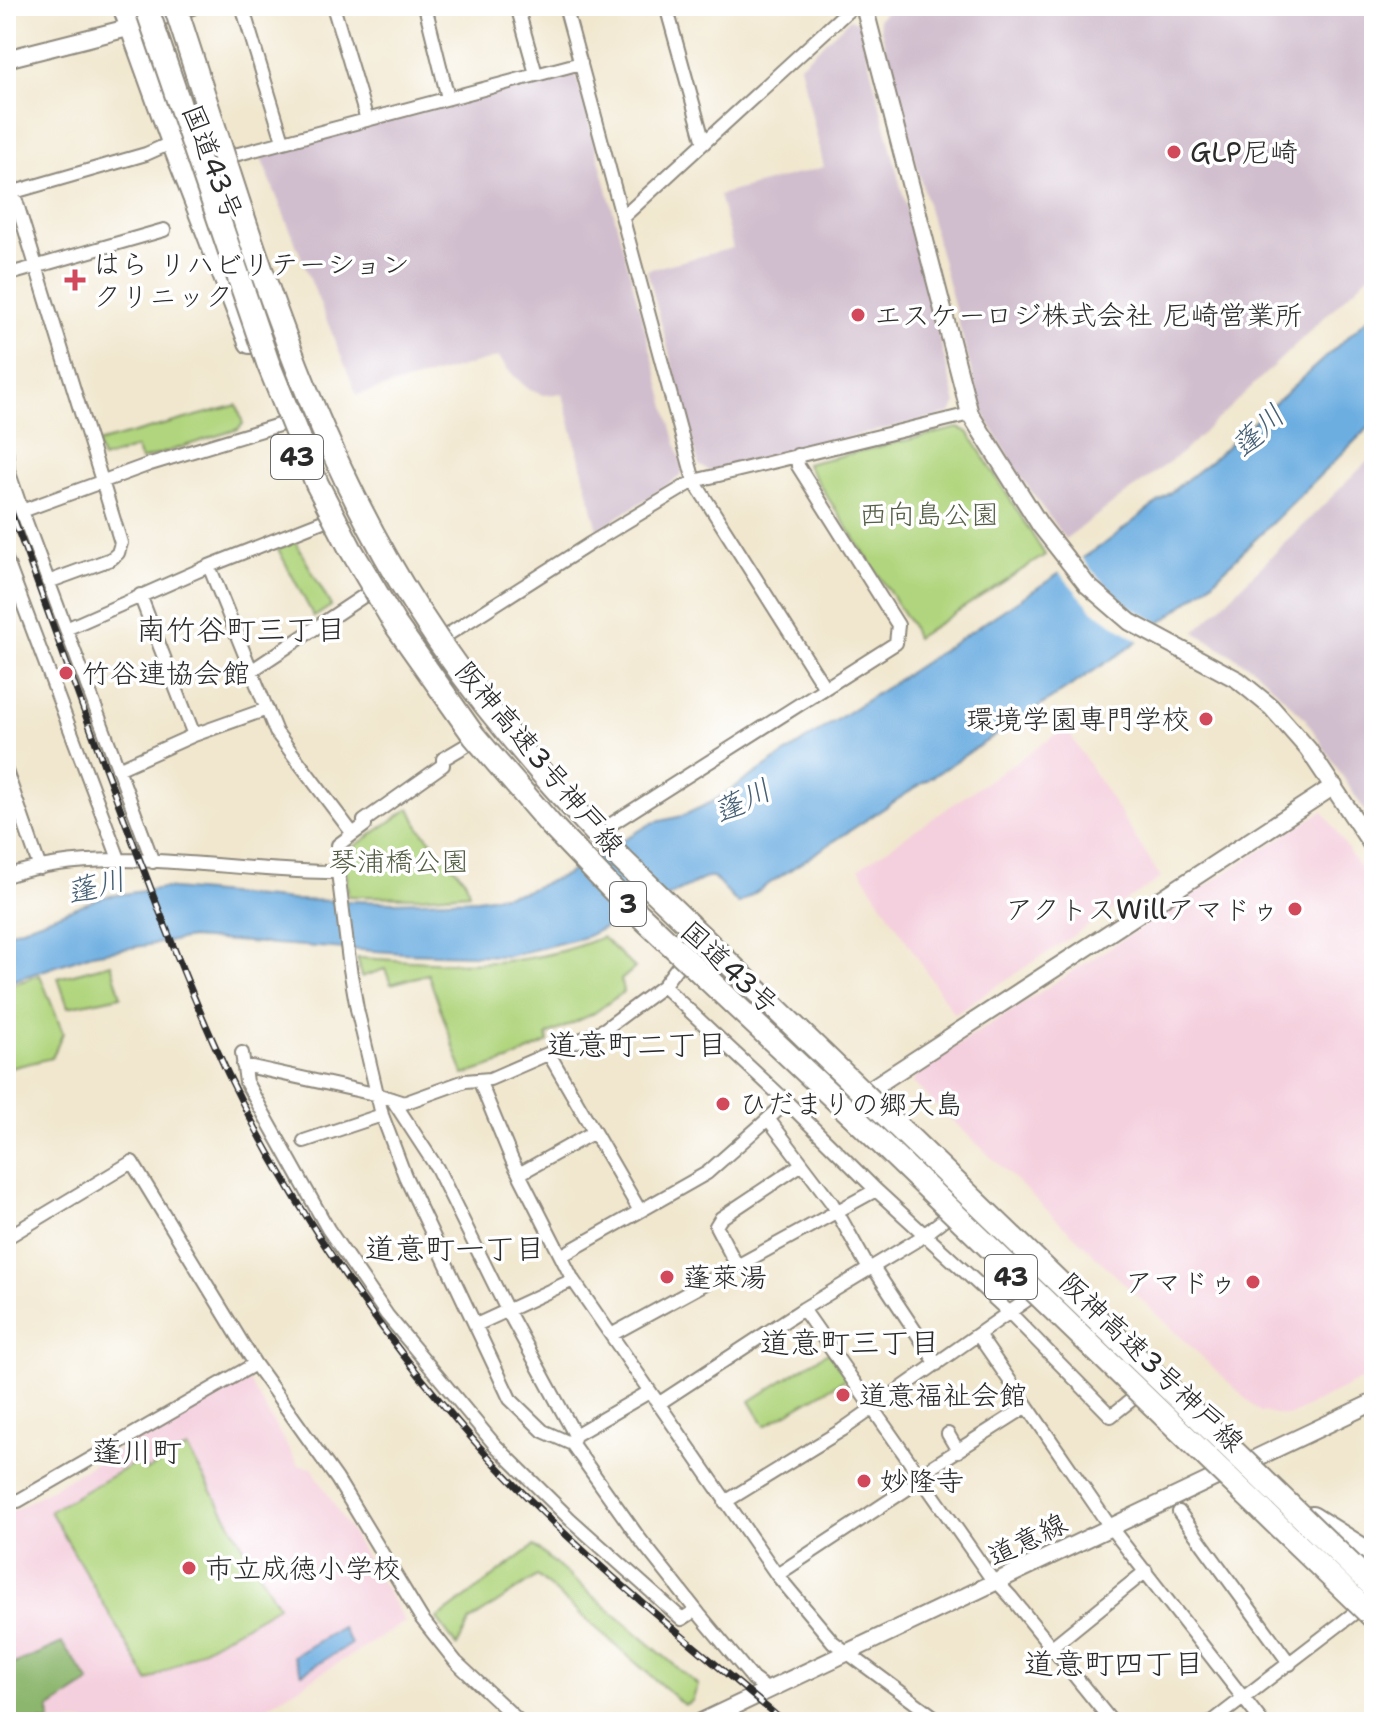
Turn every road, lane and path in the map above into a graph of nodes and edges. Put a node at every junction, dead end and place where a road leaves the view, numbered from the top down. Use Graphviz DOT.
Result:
graph roads {
  1 [pos="146,6"];
  2 [pos="242,6"];
  3 [pos="333,6"];
  4 [pos="425,6"];
  5 [pos="517,6"];
  6 [pos="565,6"];
  7 [pos="666,6"];
  8 [pos="853,6"];
  9 [pos="864,6"];
  10 [pos="181,7"];
  11 [pos="128,16"];
  12 [pos="6,59"];
  13 [pos="581,63"];
  14 [pos="536,74"];
  15 [pos="448,98"];
  16 [pos="367,120"];
  17 [pos="283,141"];
  18 [pos="173,142"];
  19 [pos="704,143"];
  20 [pos="227,157"];
  21 [pos="6,168"];
  22 [pos="14,192"];
  23 [pos="623,217"];
  24 [pos="164,230"];
  25 [pos="37,267"];
  26 [pos="10,274"];
  27 [pos="970,414"];
  28 [pos="282,424"];
  29 [pos="6,448"];
  30 [pos="797,455"];
  31 [pos="102,481"];
  32 [pos="694,481"];
  33 [pos="14,513"];
  34 [pos="328,519"];
  35 [pos="6,559"];
  36 [pos="209,566"];
  37 [pos="48,582"];
  38 [pos="368,593"];
  39 [pos="140,595"];
  40 [pos="66,629"];
  41 [pos="441,639"];
  42 [pos="251,671"];
  43 [pos="825,688"];
  44 [pos="267,709"];
  45 [pos="194,735"];
  46 [pos="470,743"];
  47 [pos="118,769"];
  48 [pos="6,771"];
  49 [pos="1334,786"];
  50 [pos="353,834"];
  51 [pos="607,834"];
  52 [pos="1374,848"];
  53 [pos="119,859"];
  54 [pos="153,862"];
  55 [pos="40,868"];
  56 [pos="338,872"];
  57 [pos="6,876"];
  58 [pos="681,962"];
  59 [pos="663,986"];
  60 [pos="549,1054"];
  61 [pos="479,1080"];
  62 [pos="869,1090"];
  63 [pos="386,1097"];
  64 [pos="787,1102"];
  65 [pos="382,1115"];
  66 [pos="769,1120"];
  67 [pos="594,1132"];
  68 [pos="304,1141"];
  69 [pos="802,1164"];
  70 [pos="519,1174"];
  71 [pos="876,1190"];
  72 [pos="640,1211"];
  73 [pos="836,1213"];
  74 [pos="948,1216"];
  75 [pos="924,1234"];
  76 [pos="6,1238"];
  77 [pos="561,1256"];
  78 [pos="737,1266"];
  79 [pos="871,1268"];
  80 [pos="573,1280"];
  81 [pos="1031,1297"];
  82 [pos="803,1309"];
  83 [pos="509,1310"];
  84 [pos="1011,1314"];
  85 [pos="476,1325"];
  86 [pos="611,1335"];
  87 [pos="979,1336"];
  88 [pos="255,1364"];
  89 [pos="937,1364"];
  90 [pos="649,1392"];
  91 [pos="1135,1397"];
  92 [pos="1374,1402"];
  93 [pos="658,1404"];
  94 [pos="1026,1407"];
  95 [pos="873,1408"];
  96 [pos="948,1434"];
  97 [pos="574,1439"];
  98 [pos="958,1451"];
  99 [pos="1253,1459"];
  100 [pos="921,1477"];
  101 [pos="1219,1477"];
  102 [pos="6,1498"];
  103 [pos="725,1502"];
  104 [pos="1179,1512"];
  105 [pos="1312,1518"];
  106 [pos="1111,1528"];
  107 [pos="1374,1557"];
  108 [pos="1146,1571"];
  109 [pos="777,1575"];
  110 [pos="1374,1578"];
  111 [pos="997,1582"];
  112 [pos="1374,1587"];
  113 [pos="696,1610"];
  114 [pos="1366,1614"];
  115 [pos="1374,1627"];
  116 [pos="1052,1647"];
  117 [pos="847,1652"];
  118 [pos="1290,1664"];
  119 [pos="768,1690"];
  120 [pos="1244,1699"];
  121 [pos="520,1722"];
  122 [pos="701,1722"];
  123 [pos="941,1722"];
  124 [pos="1112,1722"];
  125 [pos="1212,1722"];
  126 [pos="1262,1722"];
  1 -- 114 [label="highway, 阪神高速3号神戸線 / 3, bridge"];
  2 -- 17 [label="street"];
  3 -- 16 [label="street"];
  4 -- 15 [label="street"];
  5 -- 14 [label="street"];
  6 -- 13 [label="street"];
  7 -- 19 [label="street"];
  8 -- 19 [label="street"];
  9 -- 27 [label="street"];
  10 -- 11 [label="street"];
  10 -- 20 [label="highway, 国道43号 / 43"];
  10 -- 112 [label="highway, 阪神高速3号神戸線 / 3, bridge"];
  11 -- 12 [label="street"];
  11 -- 18 [label="highway, 国道43号 / 43"];
  13 -- 14 [label="street"];
  13 -- 23 [label="street"];
  14 -- 15 [label="street"];
  15 -- 16 [label="street"];
  16 -- 17 [label="street"];
  17 -- 20 [label="street"];
  18 -- 22 [label="street"];
  18 -- 28 [label="highway, 国道43号 / 43"];
  19 -- 23 [label="street"];
  20 -- 41 [label="highway, 国道43号 / 43"];
  21 -- 22 [label="street"];
  22 -- 25 [label="street"];
  23 -- 32 [label="street"];
  24 -- 25 [label="street"];
  25 -- 26 [label="street"];
  25 -- 31 [label="street"];
  27 -- 30 [label="street"];
  27 -- 49 [label="street"];
  28 -- 31 [label="street"];
  28 -- 34 [label="highway, 国道43号 / 43"];
  29 -- 33 [label="street"];
  30 -- 32 [label="street"];
  30 -- 43 [label="street"];
  31 -- 33 [label="street"];
  31 -- 37 [label="street"];
  32 -- 41 [label="street"];
  32 -- 43 [label="street"];
  33 -- 37 [label="street"];
  34 -- 36 [label="street"];
  34 -- 38 [label="highway, 国道43号 / 43"];
  35 -- 53 [label="street"];
  36 -- 39 [label="street"];
  36 -- 42 [label="street"];
  37 -- 40 [label="street"];
  38 -- 42 [label="street"];
  38 -- 46 [label="highway, 国道43号 / 43"];
  39 -- 40 [label="street"];
  39 -- 45 [label="street"];
  40 -- 47 [label="street"];
  41 -- 51 [label="highway, 国道43号 / 43"];
  42 -- 44 [label="street"];
  43 -- 51 [label="street"];
  44 -- 45 [label="street"];
  44 -- 50 [label="street"];
  45 -- 47 [label="street"];
  46 -- 50 [label="street"];
  46 -- 58 [label="highway, 国道43号 / 43, bridge"];
  47 -- 54 [label="street"];
  48 -- 55 [label="street"];
  49 -- 52 [label="street"];
  49 -- 62 [label="street"];
  50 -- 56 [label="street"];
  51 -- 62 [label="highway, 国道43号 / 43"];
  53 -- 54 [label="street"];
  53 -- 55 [label="street"];
  54 -- 56 [label="street"];
  55 -- 57 [label="street"];
  56 -- 63 [label="street"];
  58 -- 59 [label="street"];
  58 -- 74 [label="highway, 国道43号 / 43"];
  59 -- 60 [label="street"];
  59 -- 64 [label="street"];
  60 -- 61 [label="street"];
  60 -- 67 [label="street"];
  61 -- 63 [label="street"];
  61 -- 70 [label="street"];
  62 -- 99 [label="highway, 国道43号 / 43"];
  63 -- 65 [label="street"];
  63 -- 83 [label="street"];
  63 -- 113 [label="street"];
  64 -- 66 [label="street"];
  64 -- 71 [label="street"];
  65 -- 68 [label="street"];
  65 -- 85 [label="street"];
  66 -- 69 [label="street"];
  66 -- 72 [label="street"];
  67 -- 70 [label="street"];
  67 -- 72 [label="street"];
  69 -- 73 [label="street"];
  69 -- 78 [label="street"];
  70 -- 77 [label="street"];
  71 -- 73 [label="street"];
  71 -- 75 [label="street"];
  72 -- 77 [label="street"];
  73 -- 78 [label="street"];
  73 -- 79 [label="street"];
  74 -- 75 [label="street"];
  74 -- 81 [label="highway, 国道43号 / 43"];
  75 -- 79 [label="street"];
  75 -- 84 [label="street"];
  76 -- 88 [label="street"];
  77 -- 80 [label="street"];
  78 -- 86 [label="street"];
  79 -- 82 [label="street"];
  79 -- 89 [label="street"];
  80 -- 83 [label="street"];
  80 -- 86 [label="street"];
  81 -- 84 [label="street"];
  81 -- 91 [label="highway, 国道43号 / 43"];
  82 -- 93 [label="street"];
  82 -- 95 [label="street"];
  83 -- 85 [label="street"];
  83 -- 97 [label="street"];
  84 -- 87 [label="street"];
  84 -- 91 [label="street"];
  85 -- 97 [label="street"];
  86 -- 90 [label="street"];
  87 -- 89 [label="street"];
  87 -- 94 [label="street"];
  88 -- 102 [label="street"];
  88 -- 121 [label="street"];
  89 -- 95 [label="street"];
  90 -- 93 [label="street"];
  90 -- 97 [label="street"];
  91 -- 101 [label="highway, 国道43号 / 43"];
  92 -- 99 [label="street, 道意線"];
  93 -- 103 [label="street"];
  94 -- 98 [label="street"];
  94 -- 106 [label="street"];
  95 -- 100 [label="street"];
  95 -- 103 [label="street"];
  96 -- 98 [label="street"];
  97 -- 113 [label="street"];
  98 -- 100 [label="street"];
  99 -- 101 [label="street, 道意線"];
  99 -- 105 [label="highway, 国道43号 / 43"];
  100 -- 109 [label="street"];
  100 -- 111 [label="street"];
  101 -- 106 [label="street, 道意線"];
  101 -- 114 [label="highway, 国道43号 / 43"];
  103 -- 109 [label="street"];
  104 -- 118 [label="street"];
  105 -- 107 [label="highway"];
  105 -- 110 [label="highway, 国道43号 / 43"];
  106 -- 108 [label="street"];
  106 -- 111 [label="street, 道意線"];
  108 -- 116 [label="street"];
  108 -- 120 [label="street"];
  109 -- 117 [label="street"];
  111 -- 116 [label="street"];
  111 -- 117 [label="street, 道意線"];
  113 -- 119 [label="street"];
  114 -- 115 [label="highway, 国道43号 / 43"];
  114 -- 118 [label="street"];
  116 -- 124 [label="street"];
  117 -- 119 [label="street, 道意線"];
  117 -- 123 [label="street"];
  118 -- 120 [label="street"];
  119 -- 122 [label="street, 道意線"];
  120 -- 125 [label="street"];
  120 -- 126 [label="street"];
}
